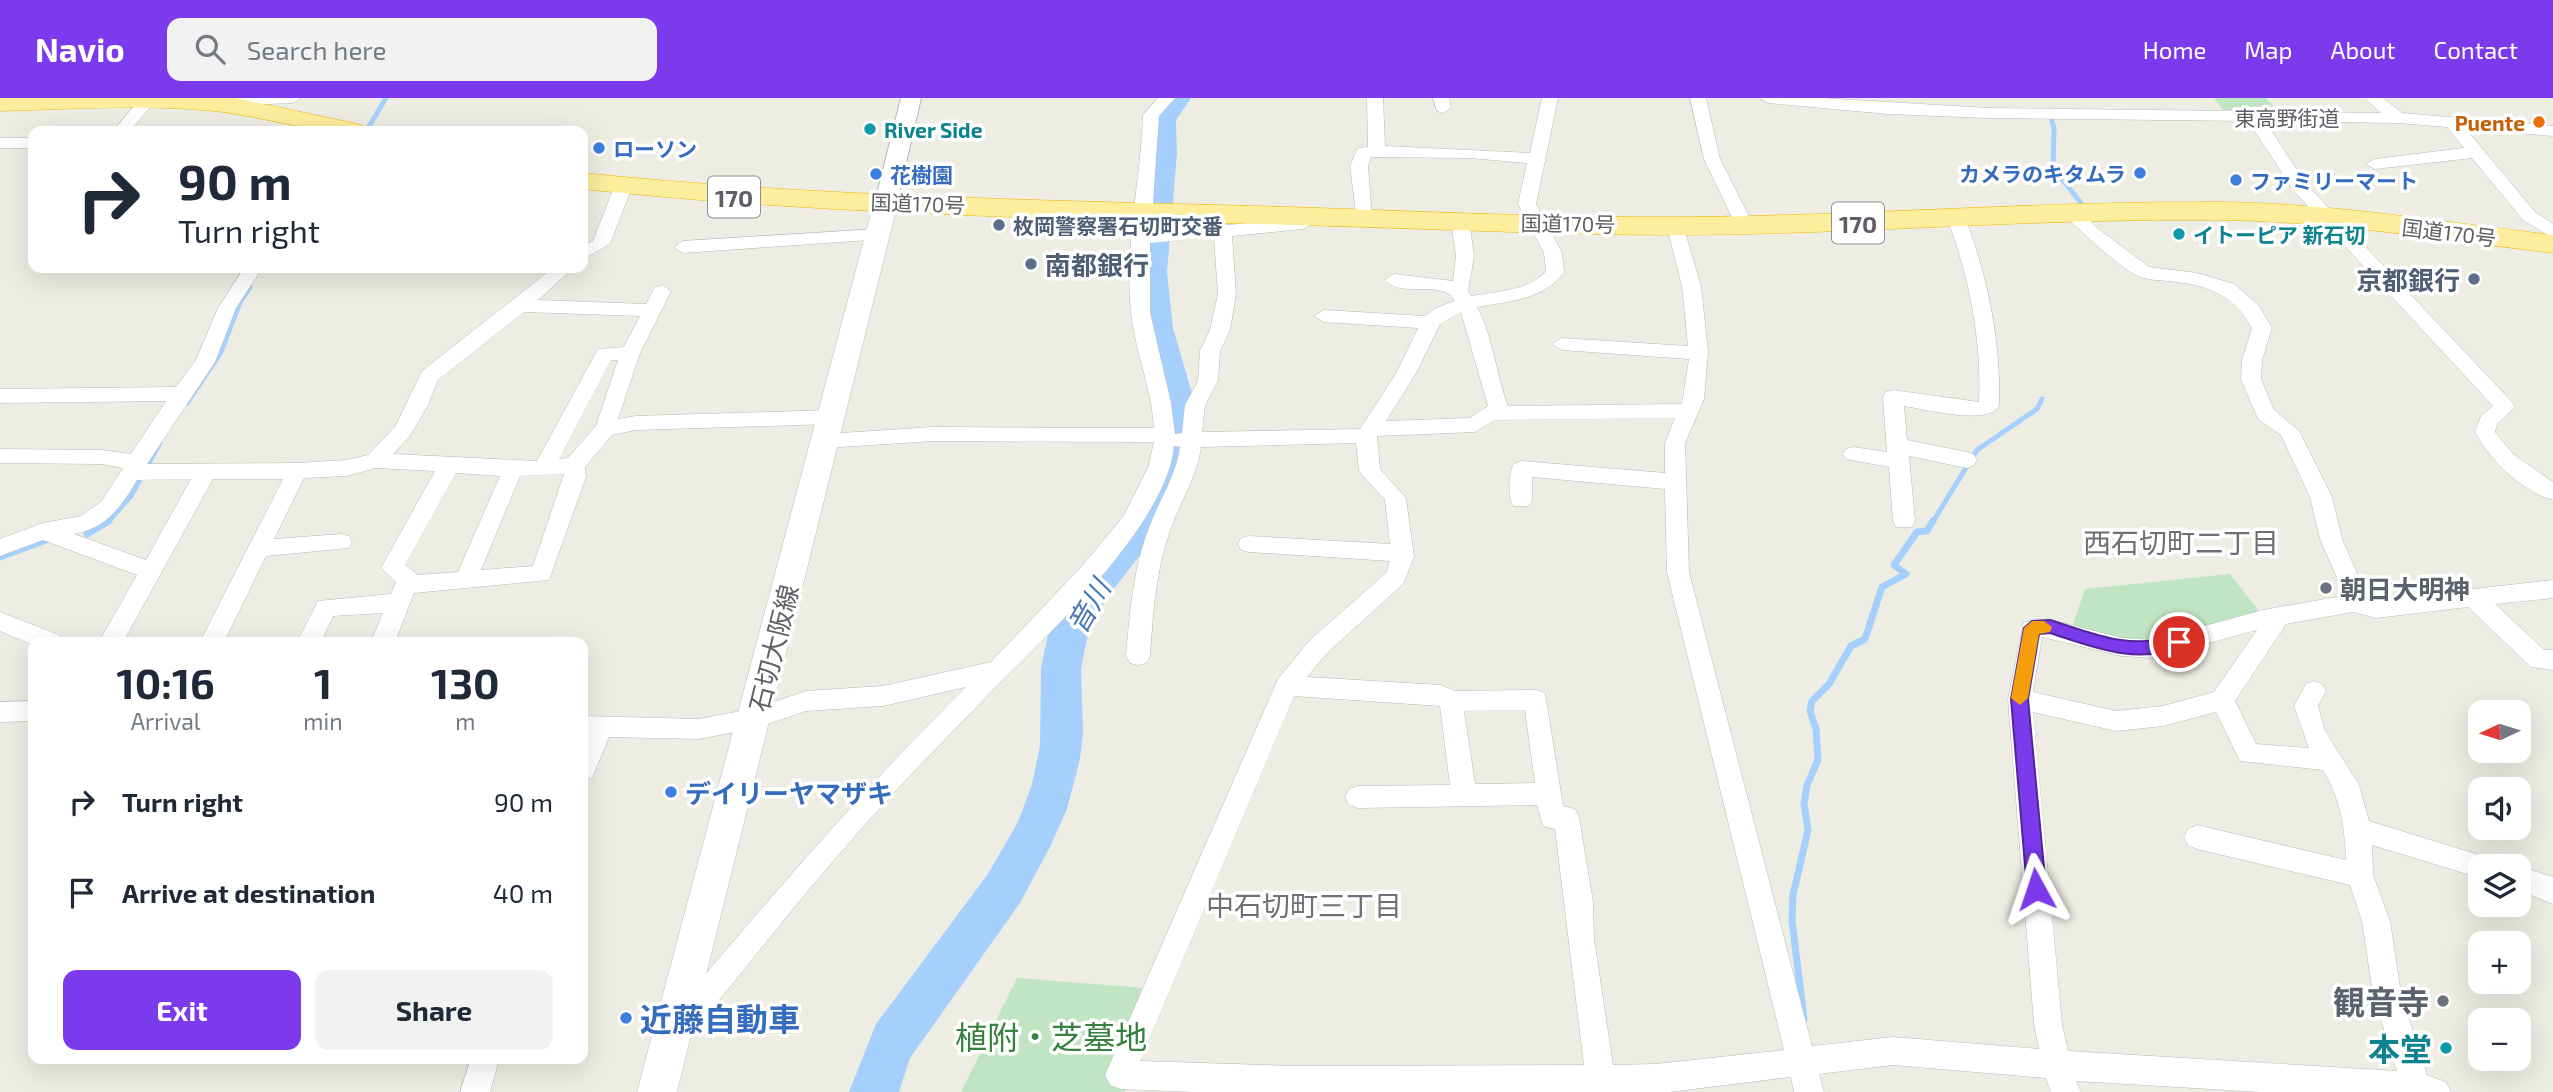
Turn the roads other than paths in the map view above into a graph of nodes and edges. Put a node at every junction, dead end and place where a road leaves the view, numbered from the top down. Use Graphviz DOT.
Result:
graph roads {
  1 [pos="293,98"];
  2 [pos="911,98"];
  3 [pos="1167,98"];
  4 [pos="1375,98"];
  5 [pos="1550,98"];
  6 [pos="1698,98"];
  7 [pos="1768,98"];
  8 [pos="2079,98"];
  9 [pos="2373,98"];
  10 [pos="146,99"];
  11 [pos="263,99"];
  12 [pos="0,103"];
  13 [pos="213,103"];
  14 [pos="2091,114"];
  15 [pos="2254,117"];
  16 [pos="2399,118"];
  17 [pos="2453,124"];
  18 [pos="125,126"];
  19 [pos="332,126"];
  20 [pos="2553,131"];
  21 [pos="0,143"];
  22 [pos="28,143"];
  23 [pos="1377,151"];
  24 [pos="2477,152"];
  25 [pos="1539,159"];
  26 [pos="2375,164"];
  27 [pos="588,182"];
  28 [pos="623,187"];
  29 [pos="886,202"];
  30 [pos="2072,212"];
  31 [pos="1301,215"];
  32 [pos="1363,217"];
  33 [pos="2327,217"];
  34 [pos="1956,218"];
  35 [pos="1460,220"];
  36 [pos="1536,222"];
  37 [pos="1150,225"];
  38 [pos="1676,226"];
  39 [pos="1745,226"];
  40 [pos="1223,231"];
  41 [pos="2553,232"];
  42 [pos="878,235"];
  43 [pos="2553,244"];
  44 [pos="683,247"];
  45 [pos="588,250"];
  46 [pos="250,273"];
  47 [pos="558,273"];
  48 [pos="1394,280"];
  49 [pos="662,291"];
  50 [pos="1464,297"];
  51 [pos="520,306"];
  52 [pos="653,310"];
  53 [pos="1324,316"];
  54 [pos="1430,323"];
  55 [pos="1562,344"];
  56 [pos="630,353"];
  57 [pos="1696,353"];
  58 [pos="183,394"];
  59 [pos="0,396"];
  60 [pos="1688,411"];
  61 [pos="1501,413"];
  62 [pos="605,429"];
  63 [pos="829,429"];
  64 [pos="1368,433"];
  65 [pos="1177,439"];
  66 [pos="1853,454"];
  67 [pos="1898,454"];
  68 [pos="0,456"];
  69 [pos="375,460"];
  70 [pos="1967,460"];
  71 [pos="450,464"];
  72 [pos="573,464"];
  73 [pos="544,468"];
  74 [pos="513,469"];
  75 [pos="139,470"];
  76 [pos="297,471"];
  77 [pos="206,472"];
  78 [pos="1676,482"];
  79 [pos="2553,492"];
  80 [pos="1521,500"];
  81 [pos="1904,521"];
  82 [pos="43,531"];
  83 [pos="0,532"];
  84 [pos="341,542"];
  85 [pos="1250,544"];
  86 [pos="0,548"];
  87 [pos="259,548"];
  88 [pos="1402,552"];
  89 [pos="151,571"];
  90 [pos="466,580"];
  91 [pos="2553,589"];
  92 [pos="402,594"];
  93 [pos="2473,597"];
  94 [pos="2353,603"];
  95 [pos="2279,616"];
  96 [pos="0,621"];
  97 [pos="39,637"];
  98 [pos="114,637"];
  99 [pos="214,637"];
  100 [pos="312,637"];
  101 [pos="385,637"];
  102 [pos="1138,656"];
  103 [pos="2553,660"];
  104 [pos="1001,669"];
  105 [pos="1286,686"];
  106 [pos="2314,691"];
  107 [pos="2020,699"];
  108 [pos="2222,700"];
  109 [pos="1451,701"];
  110 [pos="28,710"];
  111 [pos="0,712"];
  112 [pos="756,718"];
  113 [pos="592,726"];
  114 [pos="588,745"];
  115 [pos="2330,760"];
  116 [pos="1549,794"];
  117 [pos="1464,795"];
  118 [pos="1359,797"];
  119 [pos="2358,829"];
  120 [pos="2197,837"];
  121 [pos="2468,862"];
  122 [pos="2360,875"];
  123 [pos="2531,882"];
  124 [pos="2553,892"];
  125 [pos="671,1038"];
  126 [pos="1800,1063"];
  127 [pos="483,1064"];
  128 [pos="2056,1065"];
  129 [pos="1601,1079"];
  130 [pos="2426,1090"];
  131 [pos="475,1092"];
  132 [pos="657,1092"];
  133 [pos="1809,1092"];
  134 [pos="2066,1092"];
  1 -- 11 [label="street"];
  2 -- 29 [label="street"];
  3 -- 37 [label="street"];
  4 -- 23 [label="street"];
  5 -- 25 [label="street"];
  6 -- 39 [label="street"];
  7 -- 14 [label="street, 東高野街道"];
  8 -- 14 [label="street"];
  9 -- 16 [label="street"];
  10 -- 12 [label="highway"];
  10 -- 13 [label="highway"];
  10 -- 18 [label="street"];
  11 -- 13 [label="street"];
  13 -- 19 [label="highway"];
  14 -- 15 [label="street, 東高野街道"];
  15 -- 16 [label="street, 東高野街道"];
  15 -- 33 [label="street"];
  16 -- 17 [label="street, 東高野街道"];
  17 -- 20 [label="street, 東高野街道"];
  17 -- 24 [label="street"];
  21 -- 22 [label="street"];
  23 -- 25 [label="street"];
  23 -- 32 [label="street"];
  24 -- 26 [label="street"];
  24 -- 41 [label="street"];
  25 -- 36 [label="street"];
  27 -- 28 [label="highway, 国道170号 / 170"];
  28 -- 29 [label="highway, 国道170号 / 170"];
  28 -- 45 [label="street"];
  29 -- 37 [label="highway, 国道170号 / 170"];
  29 -- 42 [label="main road, 石切大阪線"];
  30 -- 33 [label="highway, 国道170号 / 170"];
  30 -- 34 [label="highway, 国道170号 / 170"];
  30 -- 94 [label="street"];
  31 -- 32 [label="highway, 国道170号 / 170"];
  31 -- 37 [label="highway, 国道170号 / 170"];
  31 -- 40 [label="street"];
  32 -- 35 [label="highway, 国道170号 / 170"];
  33 -- 43 [label="highway, 国道170号 / 170"];
  33 -- 79 [label="street"];
  34 -- 39 [label="highway, 国道170号 / 170"];
  34 -- 67 [label="street"];
  35 -- 36 [label="highway, 国道170号 / 170"];
  35 -- 50 [label="street"];
  36 -- 38 [label="highway, 国道170号 / 170"];
  36 -- 50 [label="street"];
  37 -- 40 [label="street"];
  37 -- 65 [label="street"];
  38 -- 39 [label="highway, 国道170号 / 170"];
  38 -- 57 [label="street"];
  40 -- 65 [label="street"];
  42 -- 44 [label="street"];
  42 -- 63 [label="main road, 石切大阪線"];
  46 -- 58 [label="street"];
  47 -- 51 [label="street"];
  48 -- 50 [label="street"];
  49 -- 52 [label="street"];
  50 -- 54 [label="street"];
  50 -- 61 [label="street"];
  51 -- 52 [label="street"];
  51 -- 69 [label="street"];
  52 -- 56 [label="street"];
  53 -- 54 [label="street"];
  54 -- 64 [label="street"];
  55 -- 57 [label="street"];
  56 -- 62 [label="street"];
  56 -- 73 [label="street"];
  57 -- 60 [label="street"];
  58 -- 59 [label="street"];
  58 -- 75 [label="street"];
  60 -- 61 [label="street"];
  60 -- 78 [label="street"];
  61 -- 64 [label="street"];
  62 -- 63 [label="street"];
  62 -- 72 [label="street"];
  63 -- 65 [label="street"];
  63 -- 112 [label="main road, 石切大阪線"];
  64 -- 65 [label="street"];
  64 -- 88 [label="street"];
  65 -- 102 [label="street"];
  65 -- 104 [label="street"];
  66 -- 67 [label="street"];
  67 -- 70 [label="street"];
  67 -- 81 [label="street"];
  68 -- 75 [label="street"];
  69 -- 71 [label="street"];
  69 -- 76 [label="street"];
  71 -- 74 [label="street"];
  71 -- 92 [label="street"];
  72 -- 73 [label="street"];
  72 -- 90 [label="street"];
  73 -- 74 [label="street"];
  74 -- 90 [label="street"];
  75 -- 77 [label="street"];
  75 -- 82 [label="street"];
  76 -- 77 [label="street"];
  76 -- 87 [label="street"];
  77 -- 89 [label="street"];
  78 -- 80 [label="street"];
  78 -- 126 [label="street"];
  82 -- 83 [label="street"];
  82 -- 86 [label="street"];
  82 -- 89 [label="street"];
  84 -- 87 [label="street"];
  85 -- 88 [label="street"];
  87 -- 99 [label="street"];
  88 -- 105 [label="street"];
  89 -- 98 [label="street"];
  90 -- 92 [label="street"];
  91 -- 93 [label="street"];
  92 -- 100 [label="street"];
  92 -- 101 [label="street"];
  93 -- 94 [label="street"];
  93 -- 103 [label="street"];
  94 -- 95 [label="street"];
  95 -- 107 [label="street"];
  95 -- 108 [label="street"];
  96 -- 97 [label="street"];
  104 -- 112 [label="street"];
  104 -- 125 [label="street"];
  105 -- 109 [label="street"];
  105 -- 129 [label="street"];
  106 -- 115 [label="street"];
  107 -- 108 [label="street"];
  107 -- 128 [label="street"];
  108 -- 115 [label="street"];
  109 -- 116 [label="street"];
  109 -- 117 [label="street"];
  110 -- 111 [label="street"];
  112 -- 113 [label="street"];
  112 -- 125 [label="main road, 石切大阪線"];
  113 -- 114 [label="street"];
  115 -- 119 [label="street"];
  116 -- 117 [label="street"];
  116 -- 129 [label="street"];
  117 -- 118 [label="street"];
  119 -- 121 [label="street"];
  119 -- 122 [label="street"];
  120 -- 122 [label="street"];
  122 -- 130 [label="street"];
  123 -- 124 [label="street"];
  125 -- 132 [label="main road, 石切大阪線"];
  126 -- 128 [label="street"];
  126 -- 129 [label="street"];
  126 -- 133 [label="street"];
  127 -- 131 [label="street"];
  128 -- 130 [label="street"];
  128 -- 134 [label="street"];
}
